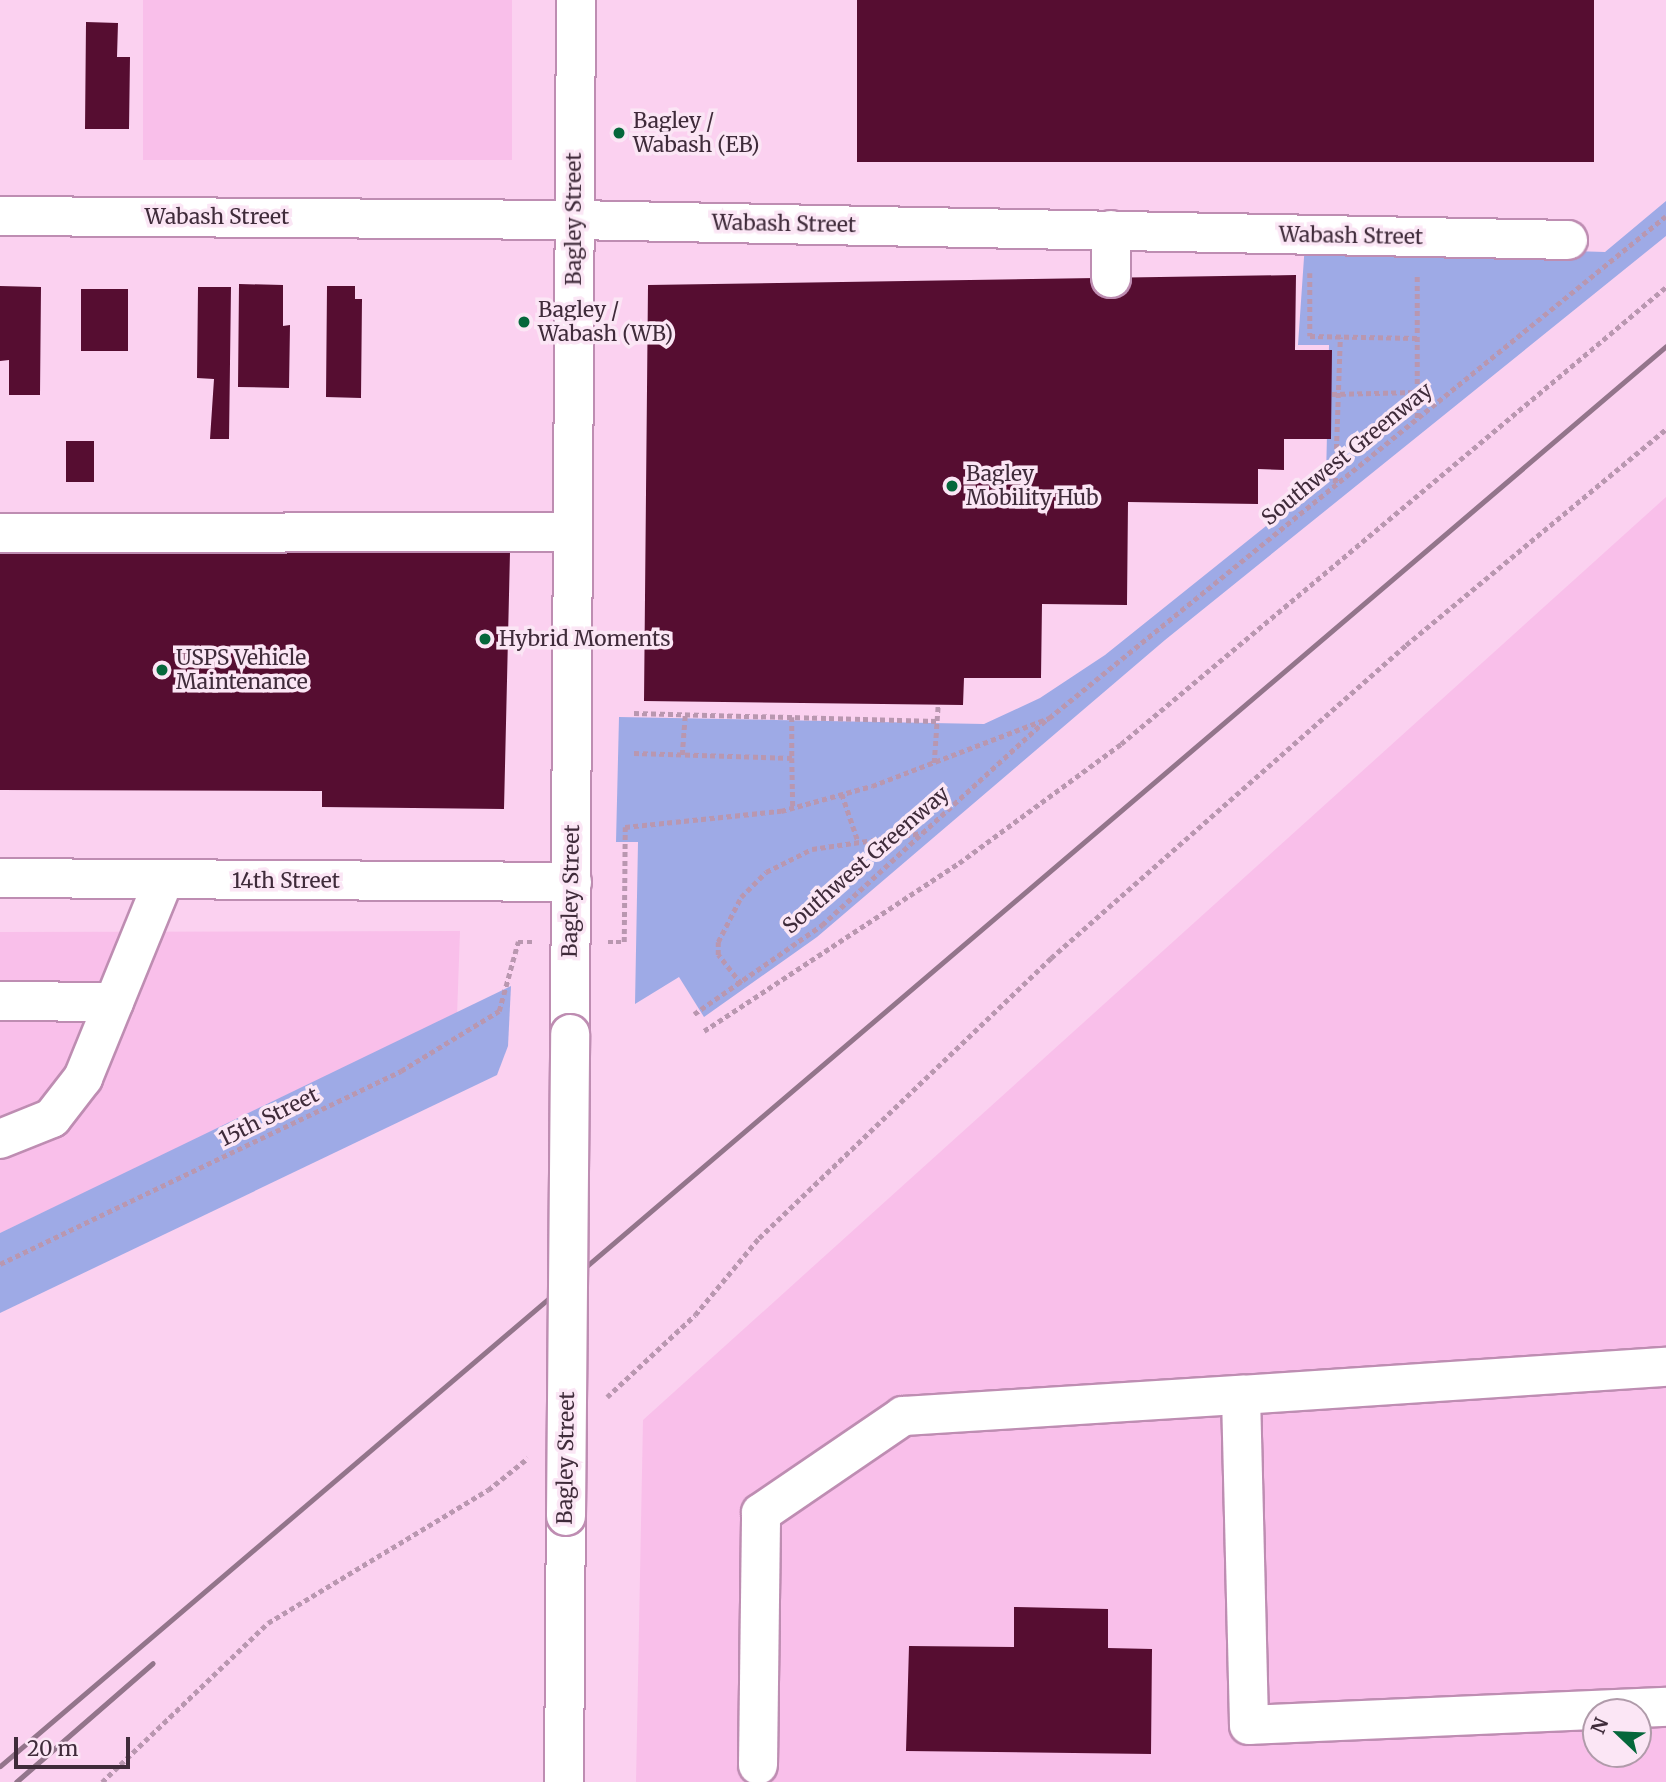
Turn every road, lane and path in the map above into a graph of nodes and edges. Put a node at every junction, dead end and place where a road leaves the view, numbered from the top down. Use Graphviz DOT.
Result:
graph roads {
  1 [pos="576,0"];
  2 [pos="0,216"];
  3 [pos="1666,216"];
  4 [pos="574,220"];
  5 [pos="1111,230"];
  6 [pos="1567,240"];
  7 [pos="1417,263"];
  8 [pos="1310,264"];
  9 [pos="1111,278"];
  10 [pos="1666,287"];
  11 [pos="1340,337"];
  12 [pos="1417,338"];
  13 [pos="1417,392"];
  14 [pos="1332,394"];
  15 [pos="1339,394"];
  16 [pos="1417,418"];
  17 [pos="1666,429"];
  18 [pos="1335,484"];
  19 [pos="571,532"];
  20 [pos="0,533"];
  21 [pos="938,705"];
  22 [pos="634,713"];
  23 [pos="685,715"];
  24 [pos="792,717"];
  25 [pos="1049,718"];
  26 [pos="937,721"];
  27 [pos="634,753"];
  28 [pos="682,755"];
  29 [pos="792,758"];
  30 [pos="934,763"];
  31 [pos="842,794"];
  32 [pos="793,808"];
  33 [pos="922,833"];
  34 [pos="858,841"];
  35 [pos="0,878"];
  36 [pos="164,880"];
  37 [pos="572,882"];
  38 [pos="624,942"];
  39 [pos="514,961"];
  40 [pos="741,984"];
  41 [pos="0,1001"];
  42 [pos="114,1002"];
  43 [pos="694,1014"];
  44 [pos="704,1031"];
  45 [pos="0,1139"];
  46 [pos="0,1264"];
  47 [pos="1666,1367"];
  48 [pos="1241,1395"];
  49 [pos="603,1400"];
  50 [pos="540,1449"];
  51 [pos="1666,1707"];
  52 [pos="758,1765"];
  53 [pos="102,1782"];
  54 [pos="564,1782"];
  1 -- 4 [label="street, Bagley Street"];
  2 -- 4 [label="street, Wabash Street"];
  3 -- 16 [label="path, Southwest Greenway"];
  4 -- 5 [label="street, Wabash Street"];
  4 -- 19 [label="street, Bagley Street"];
  5 -- 6 [label="street, Wabash Street"];
  5 -- 9 [label="street"];
  7 -- 12 [label="path"];
  8 -- 11 [label="path"];
  10 -- 44 [label="path"];
  11 -- 12 [label="path"];
  11 -- 15 [label="path"];
  12 -- 13 [label="path"];
  13 -- 15 [label="path"];
  13 -- 16 [label="path"];
  14 -- 15 [label="path"];
  15 -- 18 [label="path"];
  16 -- 18 [label="path, Southwest Greenway"];
  17 -- 49 [label="path"];
  18 -- 25 [label="path, Southwest Greenway"];
  19 -- 20 [label="street"];
  19 -- 37 [label="street, Bagley Street"];
  21 -- 26 [label="path"];
  22 -- 23 [label="path"];
  23 -- 24 [label="path"];
  23 -- 28 [label="path"];
  24 -- 26 [label="path"];
  24 -- 29 [label="path"];
  25 -- 30 [label="path, Southwest Greenway"];
  25 -- 33 [label="path, Southwest Greenway"];
  26 -- 30 [label="path"];
  27 -- 28 [label="path"];
  28 -- 29 [label="path"];
  29 -- 32 [label="path"];
  30 -- 31 [label="path, Southwest Greenway"];
  31 -- 32 [label="path, Southwest Greenway"];
  31 -- 34 [label="path"];
  32 -- 38 [label="path, Southwest Greenway"];
  33 -- 34 [label="path"];
  33 -- 40 [label="path, Southwest Greenway"];
  34 -- 40 [label="path"];
  35 -- 36 [label="street, 14th Street"];
  36 -- 37 [label="street, 14th Street"];
  36 -- 42 [label="street"];
  37 -- 54 [label="street, Bagley Street, bridge"];
  39 -- 46 [label="path, 15th Street"];
  40 -- 43 [label="path, Southwest Greenway"];
  41 -- 42 [label="street"];
  42 -- 45 [label="street"];
  47 -- 48 [label="street"];
  48 -- 51 [label="street"];
  48 -- 52 [label="street"];
  50 -- 53 [label="path"];
}
